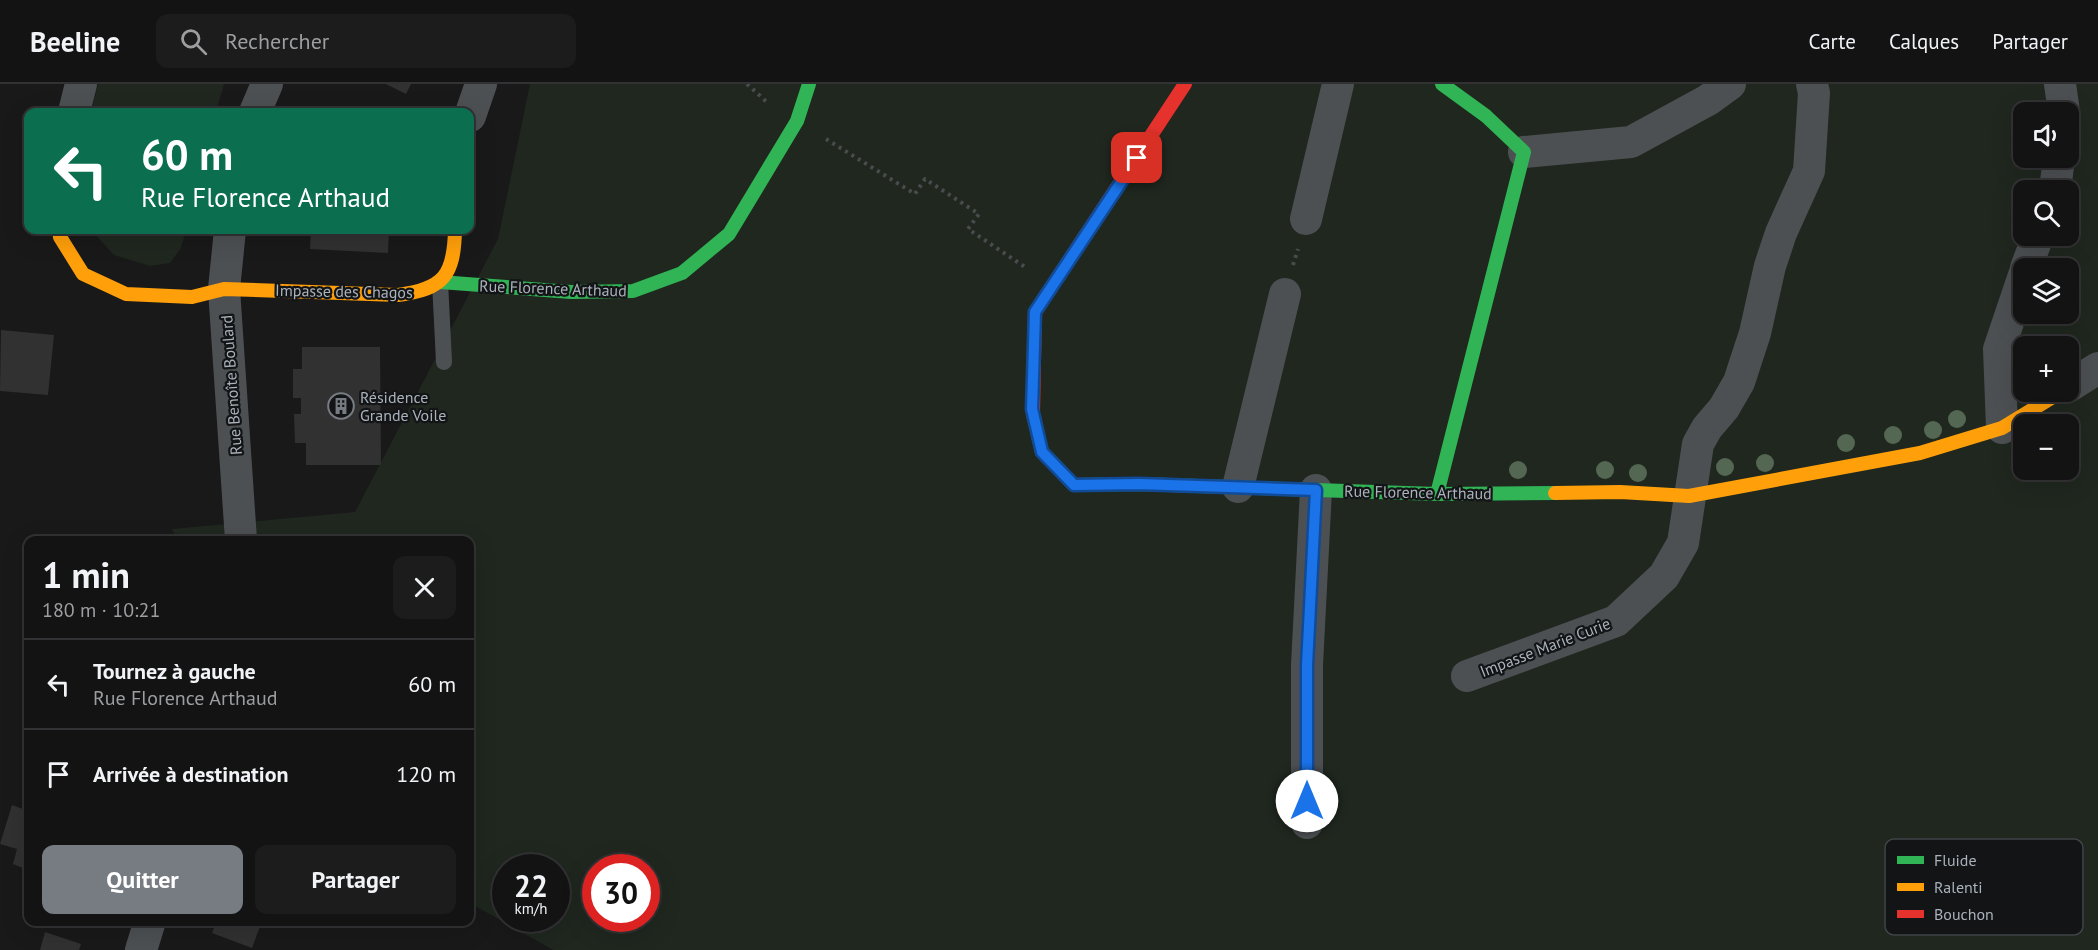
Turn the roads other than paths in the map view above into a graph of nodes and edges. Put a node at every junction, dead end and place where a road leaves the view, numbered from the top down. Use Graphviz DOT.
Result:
graph roads {
  1 [pos="81,84"];
  2 [pos="267,84"];
  3 [pos="481,84"];
  4 [pos="809,84"];
  5 [pos="1185,84"];
  6 [pos="1338,84"];
  7 [pos="1442,84"];
  8 [pos="1730,84"];
  9 [pos="1812,84"];
  10 [pos="2060,84"];
  11 [pos="2063,102"];
  12 [pos="75,108"];
  13 [pos="257,108"];
  14 [pos="473,108"];
  15 [pos="1524,152"];
  16 [pos="1306,219"];
  17 [pos="59,234"];
  18 [pos="230,234"];
  19 [pos="455,234"];
  20 [pos="440,282"];
  21 [pos="224,289"];
  22 [pos="1285,294"];
  23 [pos="2013,308"];
  24 [pos="444,362"];
  25 [pos="2098,368"];
  26 [pos="2079,380"];
  27 [pos="2045,402"];
  28 [pos="2002,428"];
  29 [pos="1238,487"];
  30 [pos="1316,490"];
  31 [pos="1437,494"];
  32 [pos="1689,496"];
  33 [pos="241,536"];
  34 [pos="1467,676"];
  35 [pos="1306,823"];
  36 [pos="148,926"];
  37 [pos="141,950"];
  1 -- 12 [label="street"];
  2 -- 13 [label="street"];
  3 -- 14 [label="street"];
  4 -- 20 [label="street, Rue Florence Arthaud"];
  5 -- 29 [label="street, Rue Florence Arthaud"];
  6 -- 16 [label="street"];
  7 -- 15 [label="street"];
  8 -- 15 [label="street"];
  9 -- 32 [label="street, Impasse Marie Curie"];
  10 -- 11 [label="street"];
  15 -- 31 [label="street"];
  17 -- 21 [label="street, Impasse des Chagos"];
  18 -- 21 [label="street, Rue Benoîte Boulard"];
  19 -- 20 [label="street"];
  20 -- 21 [label="street, Impasse des Chagos"];
  20 -- 24 [label="lane"];
  21 -- 33 [label="street, Rue Benoîte Boulard"];
  22 -- 29 [label="street"];
  23 -- 28 [label="street"];
  25 -- 26 [label="street"];
  27 -- 28 [label="street, Rue Florence Arthaud"];
  28 -- 32 [label="street, Rue Florence Arthaud"];
  29 -- 30 [label="street, Rue Florence Arthaud"];
  30 -- 31 [label="street, Rue Florence Arthaud"];
  30 -- 35 [label="street"];
  31 -- 32 [label="street, Rue Florence Arthaud"];
  32 -- 34 [label="street, Impasse Marie Curie"];
  36 -- 37 [label="street"];
}
